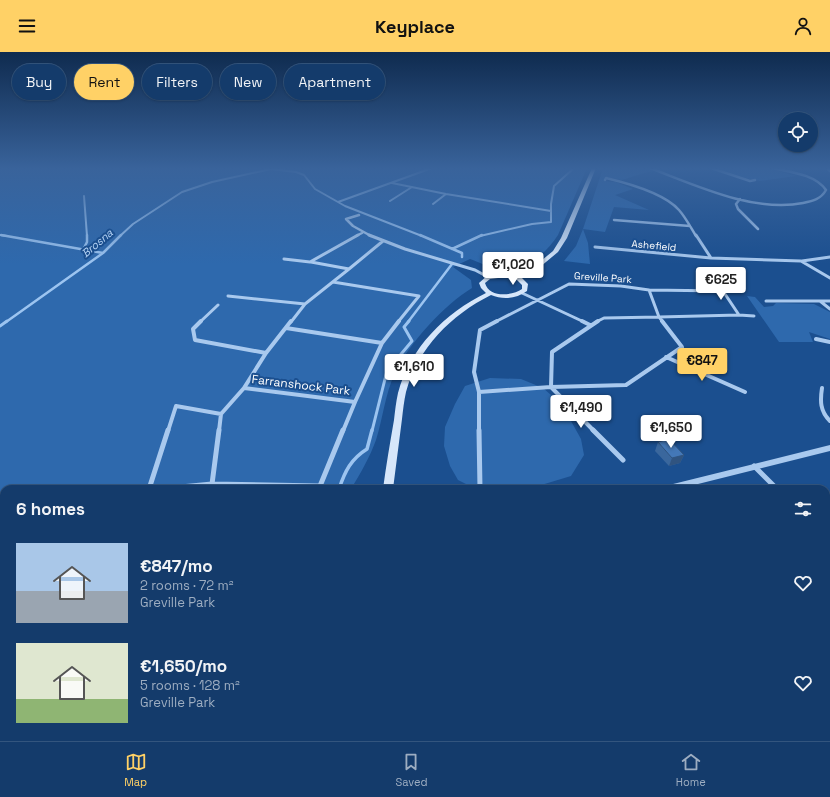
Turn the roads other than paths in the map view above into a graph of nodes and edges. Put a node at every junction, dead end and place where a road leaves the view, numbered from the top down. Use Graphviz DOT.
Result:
graph roads {
  1 [pos="581,200"];
  2 [pos="665,200"];
  3 [pos="739,200"];
  4 [pos="750,200"];
  5 [pos="814,200"];
  6 [pos="359,215"];
  7 [pos="614,220"];
  8 [pos="690,226"];
  9 [pos="758,229"];
  10 [pos="362,233"];
  11 [pos="383,241"];
  12 [pos="595,247"];
  13 [pos="711,258"];
  14 [pos="830,258"];
  15 [pos="284,260"];
  16 [pos="801,261"];
  17 [pos="310,262"];
  18 [pos="349,269"];
  19 [pos="488,277"];
  20 [pos="518,278"];
  21 [pos="830,278"];
  22 [pos="333,282"];
  23 [pos="649,290"];
  24 [pos="490,293"];
  25 [pos="522,293"];
  26 [pos="228,296"];
  27 [pos="536,300"];
  28 [pos="766,301"];
  29 [pos="819,301"];
  30 [pos="830,301"];
  31 [pos="305,304"];
  32 [pos="218,305"];
  33 [pos="830,309"];
  34 [pos="739,315"];
  35 [pos="754,316"];
  36 [pos="659,317"];
  37 [pos="590,325"];
  38 [pos="286,328"];
  39 [pos="816,339"];
  40 [pos="830,342"];
  41 [pos="382,343"];
  42 [pos="266,353"];
  43 [pos="666,357"];
  44 [pos="551,387"];
  45 [pos="244,388"];
  46 [pos="822,388"];
  47 [pos="479,392"];
  48 [pos="745,392"];
  49 [pos="355,402"];
  50 [pos="221,414"];
  51 [pos="830,421"];
  52 [pos="830,448"];
  53 [pos="623,460"];
  54 [pos="754,466"];
  55 [pos="212,484"];
  56 [pos="150,485"];
  57 [pos="202,485"];
  58 [pos="266,485"];
  59 [pos="320,485"];
  60 [pos="389,485"];
  61 [pos="480,485"];
  62 [pos="681,485"];
  63 [pos="774,485"];
  1 -- 20 [label="main road"];
  2 -- 8 [label="street"];
  3 -- 9 [label="street"];
  4 -- 5 [label="street"];
  6 -- 10 [label="street"];
  7 -- 8 [label="street, Ashefield"];
  8 -- 13 [label="street"];
  10 -- 11 [label="street"];
  10 -- 17 [label="street"];
  11 -- 18 [label="street, Farranshock Park"];
  11 -- 19 [label="street"];
  12 -- 13 [label="street, Ashefield"];
  13 -- 16 [label="street, Ashefield"];
  14 -- 16 [label="street, Ashefield"];
  15 -- 17 [label="street"];
  16 -- 21 [label="street, Ashefield"];
  17 -- 18 [label="street"];
  18 -- 22 [label="street, Farranshock Park"];
  19 -- 20 [label="main road"];
  19 -- 24 [label="main road"];
  20 -- 25 [label="main road"];
  22 -- 31 [label="street, Farranshock Park"];
  22 -- 41 [label="street, Farranshock Park"];
  23 -- 27 [label="street, Greville Park"];
  23 -- 34 [label="street, Greville Park"];
  23 -- 36 [label="street, Greville Park"];
  24 -- 25 [label="main road"];
  24 -- 60 [label="main road"];
  25 -- 27 [label="street"];
  26 -- 31 [label="street"];
  27 -- 37 [label="street"];
  27 -- 47 [label="street, Greville Park"];
  28 -- 29 [label="street"];
  29 -- 30 [label="street"];
  29 -- 33 [label="street"];
  31 -- 38 [label="street, Farranshock Park"];
  32 -- 42 [label="street"];
  34 -- 35 [label="street"];
  34 -- 36 [label="street"];
  36 -- 37 [label="street"];
  36 -- 43 [label="street, Greville Park"];
  37 -- 44 [label="street"];
  38 -- 41 [label="street"];
  38 -- 42 [label="street, Farranshock Park"];
  39 -- 40 [label="street"];
  41 -- 49 [label="street, Farranshock Park"];
  42 -- 45 [label="street, Farranshock Park"];
  43 -- 44 [label="street, Greville Park"];
  43 -- 48 [label="street"];
  44 -- 47 [label="street, Greville Park"];
  44 -- 53 [label="street"];
  45 -- 49 [label="street, Farranshock Park"];
  45 -- 50 [label="street, Farranshock Park"];
  46 -- 51 [label="street"];
  47 -- 61 [label="street, Greville Park"];
  49 -- 59 [label="street, Farranshock Park"];
  50 -- 55 [label="street"];
  50 -- 56 [label="street"];
  52 -- 54 [label="street"];
  54 -- 62 [label="street"];
  54 -- 63 [label="street"];
  55 -- 57 [label="street, Farranshock Park"];
  55 -- 58 [label="street, Farranshock Park"];
}
